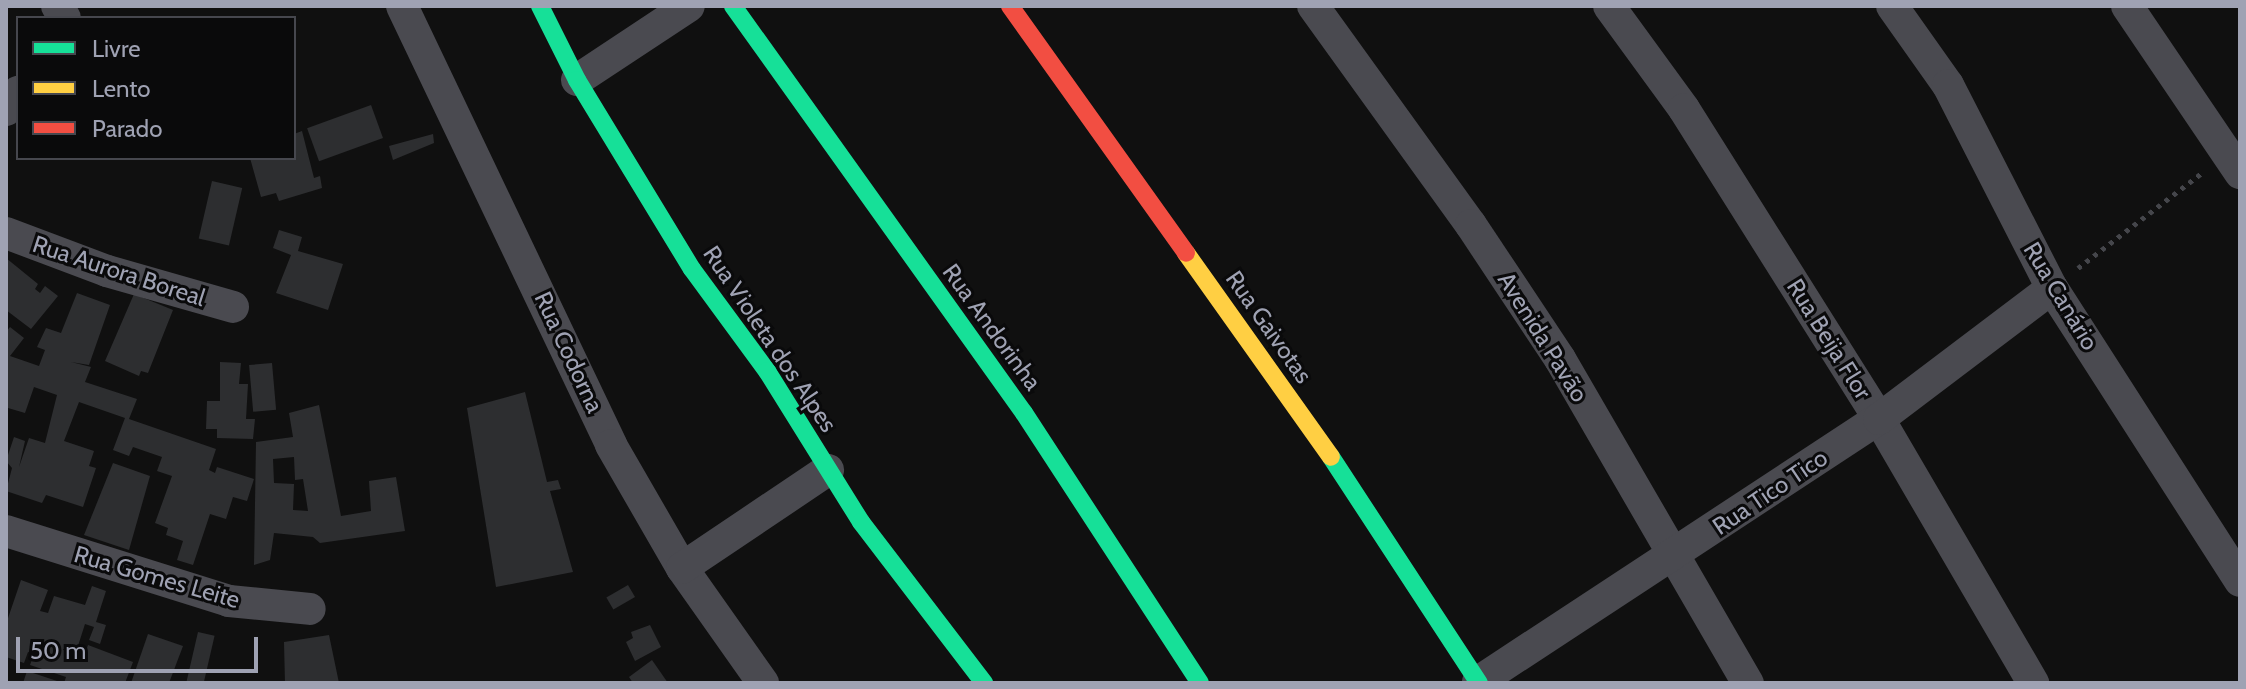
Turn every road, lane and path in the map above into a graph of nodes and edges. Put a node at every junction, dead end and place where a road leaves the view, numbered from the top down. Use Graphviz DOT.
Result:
graph roads {
  1 [pos="402,6"];
  2 [pos="540,6"];
  3 [pos="689,6"];
  4 [pos="733,6"];
  5 [pos="1010,6"];
  6 [pos="1313,6"];
  7 [pos="1609,6"];
  8 [pos="1892,6"];
  9 [pos="2127,6"];
  10 [pos="577,80"];
  11 [pos="2234,163"];
  12 [pos="6,233"];
  13 [pos="2052,288"];
  14 [pos="233,307"];
  15 [pos="1879,419"];
  16 [pos="828,470"];
  17 [pos="6,531"];
  18 [pos="1674,557"];
  19 [pos="682,568"];
  20 [pos="2240,581"];
  21 [pos="310,609"];
  22 [pos="1478,682"];
  23 [pos="763,683"];
  24 [pos="984,683"];
  25 [pos="1200,683"];
  26 [pos="1748,683"];
  27 [pos="2033,683"];
  1 -- 19 [label="street, Rua Codorna"];
  2 -- 10 [label="street, Rua Violeta dos Alpes"];
  3 -- 10 [label="street"];
  4 -- 25 [label="street, Rua Andorinha"];
  5 -- 22 [label="street, Rua Gaivotas"];
  6 -- 18 [label="street, Avenida Pavão"];
  7 -- 15 [label="street, Rua Beija Flor"];
  8 -- 13 [label="street, Rua Canário"];
  9 -- 11 [label="street"];
  10 -- 16 [label="street, Rua Violeta dos Alpes"];
  11 -- 13 [label="path"];
  12 -- 14 [label="street, Rua Aurora Boreal"];
  13 -- 15 [label="street, Rua Tico Tico"];
  13 -- 20 [label="street, Rua Canário"];
  15 -- 18 [label="street, Rua Tico Tico"];
  15 -- 27 [label="street, Rua Beija Flor"];
  16 -- 19 [label="street"];
  16 -- 24 [label="street, Rua Violeta dos Alpes"];
  17 -- 21 [label="street, Rua Gomes Leite"];
  18 -- 22 [label="street, Rua Tico Tico"];
  18 -- 26 [label="street, Avenida Pavão"];
  19 -- 23 [label="street, Rua Codorna"];
}
